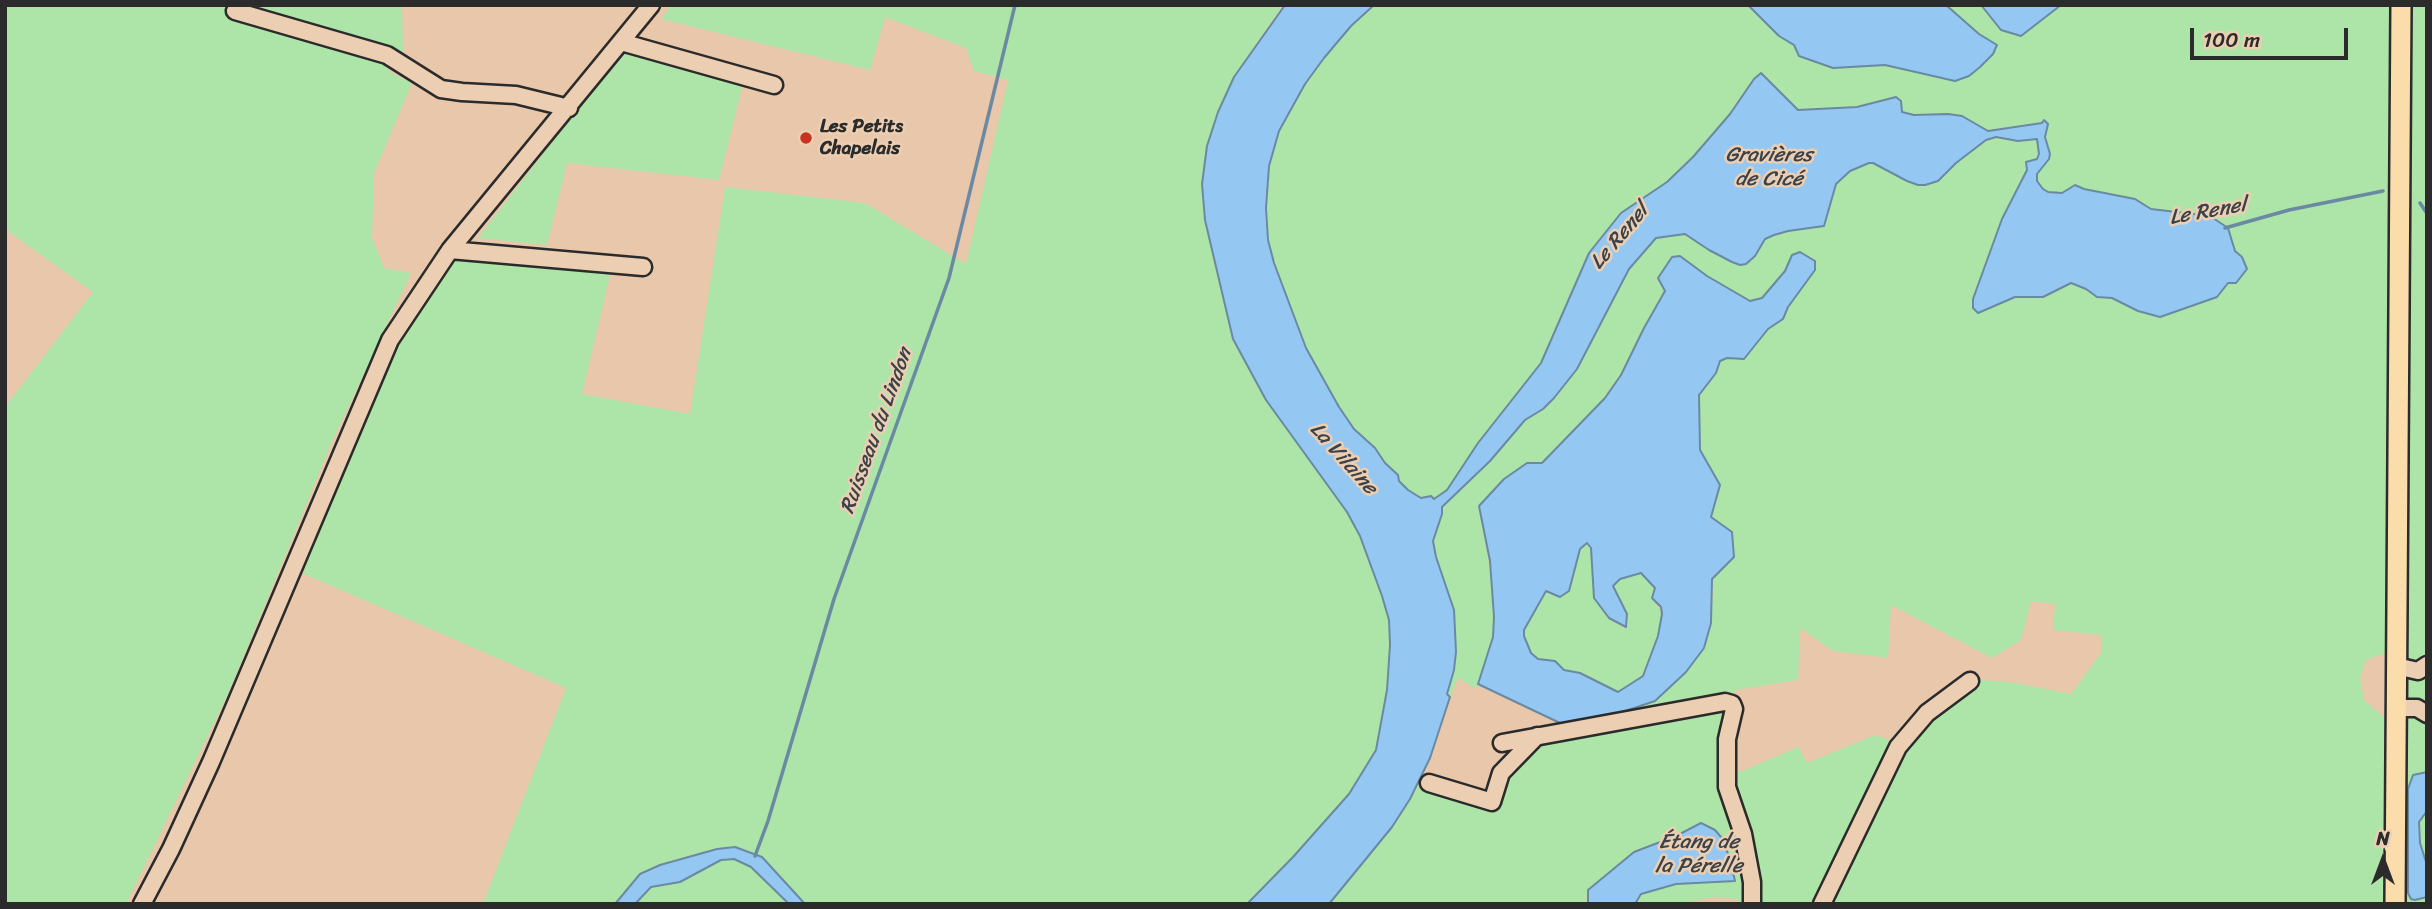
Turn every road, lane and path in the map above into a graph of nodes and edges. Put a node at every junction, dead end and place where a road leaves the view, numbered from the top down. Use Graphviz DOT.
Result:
graph roads {
  1 [pos="651,5"];
  2 [pos="2401,5"];
  3 [pos="235,11"];
  4 [pos="621,42"];
  5 [pos="774,85"];
  6 [pos="569,107"];
  7 [pos="450,250"];
  8 [pos="643,267"];
  9 [pos="2396,666"];
  10 [pos="2422,668"];
  11 [pos="1970,681"];
  12 [pos="2397,708"];
  13 [pos="2422,711"];
  14 [pos="1537,736"];
  15 [pos="1502,743"];
  16 [pos="1429,783"];
  17 [pos="142,904"];
  18 [pos="1752,904"];
  19 [pos="1822,904"];
  20 [pos="2396,904"];
  1 -- 4 [label="street"];
  2 -- 9 [label="main road"];
  3 -- 6 [label="street"];
  4 -- 5 [label="street"];
  4 -- 6 [label="street"];
  6 -- 7 [label="street"];
  7 -- 8 [label="street"];
  7 -- 17 [label="street"];
  9 -- 10 [label="street"];
  9 -- 12 [label="main road"];
  11 -- 19 [label="street"];
  12 -- 13 [label="street"];
  12 -- 20 [label="main road"];
  14 -- 15 [label="street"];
  14 -- 16 [label="street"];
  14 -- 18 [label="street"];
}
